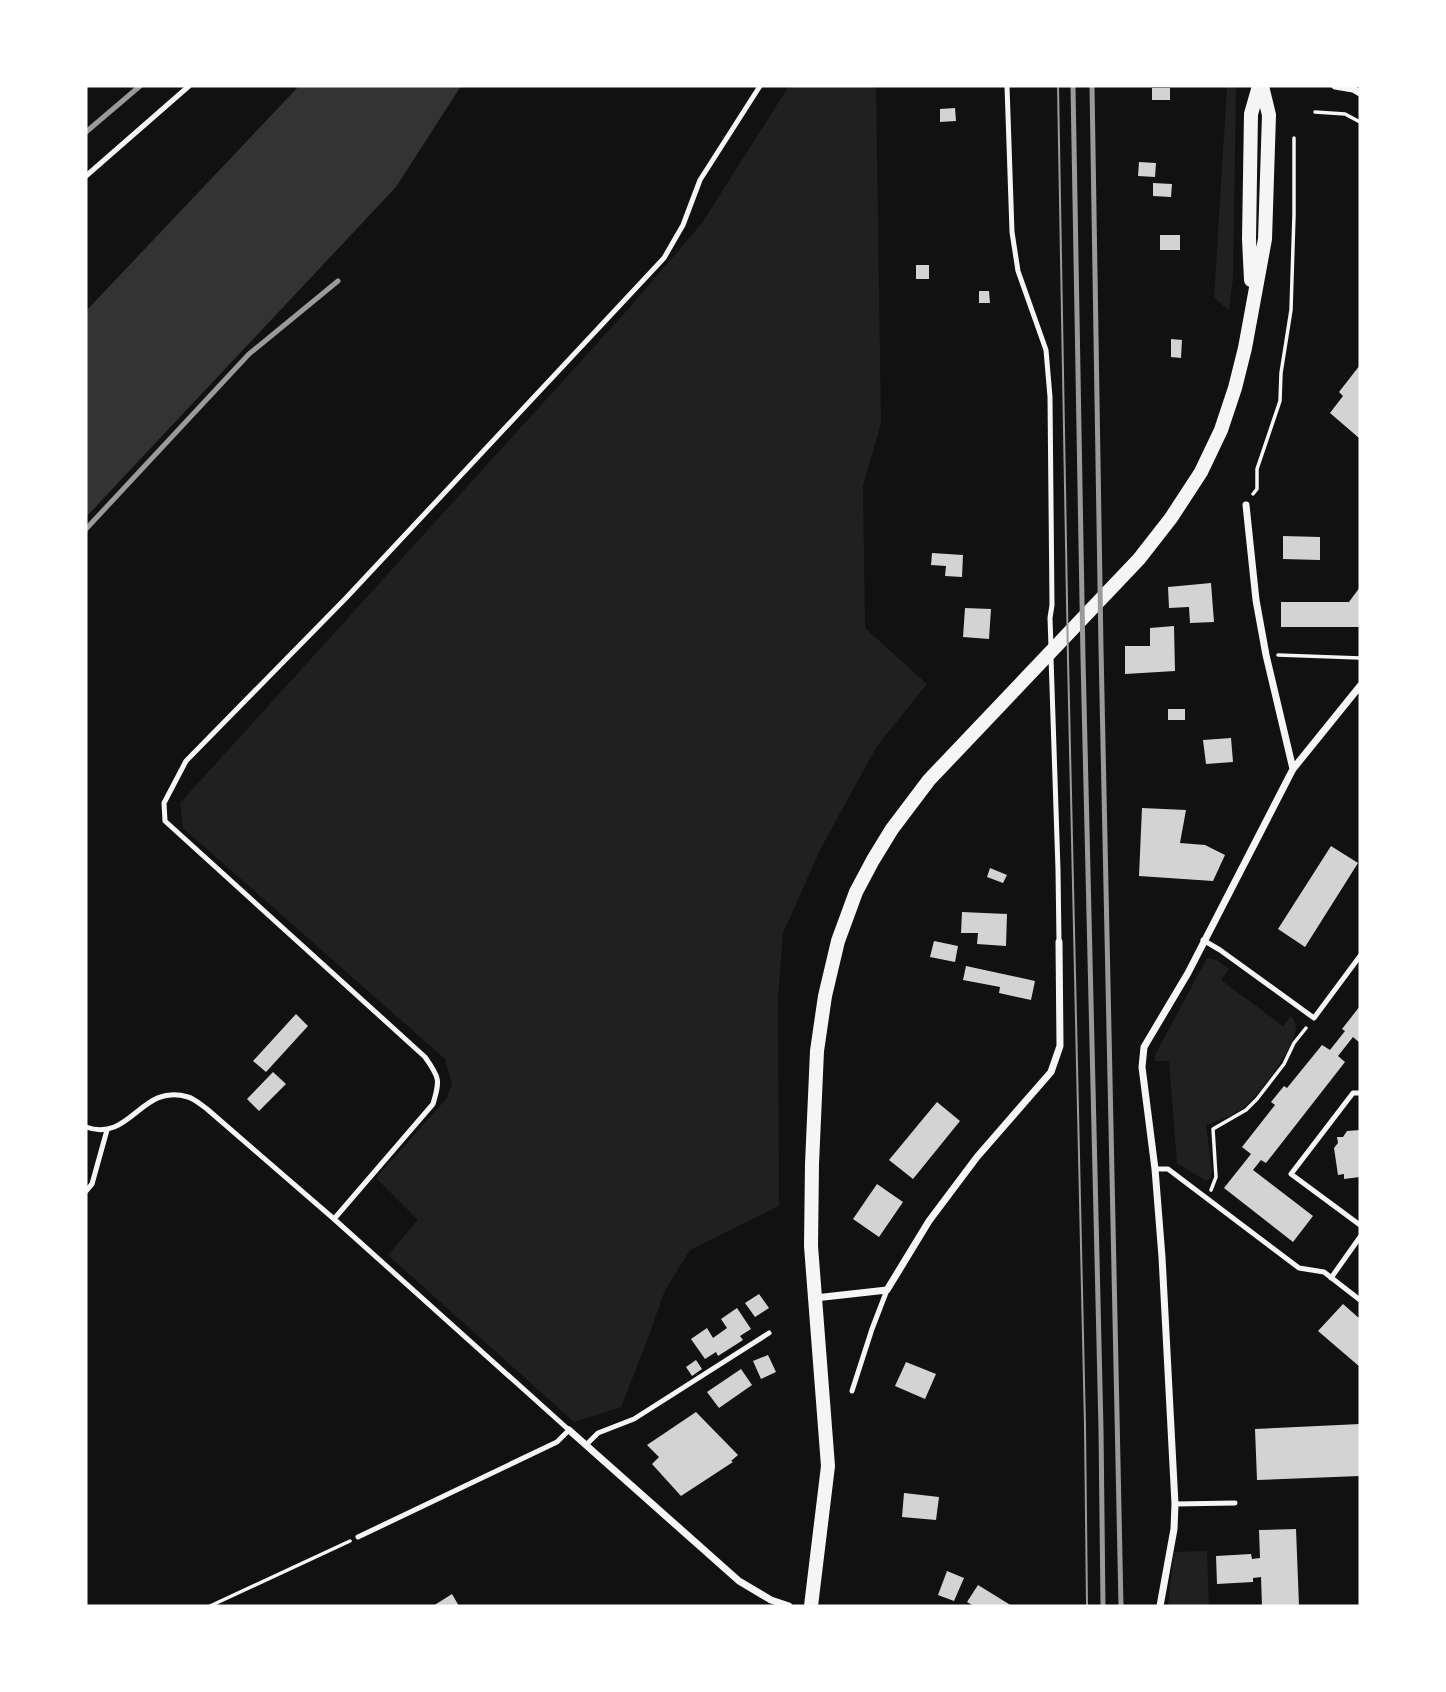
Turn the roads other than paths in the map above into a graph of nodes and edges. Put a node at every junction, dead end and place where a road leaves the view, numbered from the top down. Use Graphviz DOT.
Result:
graph roads {
  1 [pos="189,86"];
  2 [pos="760,86"];
  3 [pos="1007,86"];
  4 [pos="1261,86"];
  5 [pos="1335,86"];
  6 [pos="1356,89"];
  7 [pos="86,176"];
  8 [pos="1246,505"];
  9 [pos="1360,686"];
  10 [pos="1293,769"];
  11 [pos="1203,940"];
  12 [pos="1059,942"];
  13 [pos="1360,956"];
  14 [pos="1360,1093"];
  15 [pos="86,1127"];
  16 [pos="107,1130"];
  17 [pos="1155,1169"];
  18 [pos="86,1191"];
  19 [pos="334,1219"];
  20 [pos="1360,1225"];
  21 [pos="1360,1237"];
  22 [pos="1331,1278"];
  23 [pos="887,1290"];
  24 [pos="814,1298"];
  25 [pos="1360,1300"];
  26 [pos="769,1333"];
  27 [pos="852,1391"];
  28 [pos="569,1430"];
  29 [pos="586,1445"];
  30 [pos="1235,1503"];
  31 [pos="1175,1504"];
  32 [pos="358,1537"];
  33 [pos="789,1606"];
  34 [pos="811,1606"];
  35 [pos="1160,1606"];
  1 -- 7 [label="lane"];
  2 -- 19 [label="lane"];
  3 -- 12 [label="lane"];
  4 -- 24 [label="main road"];
  5 -- 6 [label="street"];
  8 -- 10 [label="street"];
  9 -- 10 [label="street"];
  10 -- 11 [label="street"];
  11 -- 13 [label="lane"];
  11 -- 17 [label="street"];
  12 -- 23 [label="street"];
  14 -- 20 [label="lane"];
  15 -- 16 [label="lane"];
  16 -- 18 [label="lane"];
  16 -- 19 [label="lane"];
  17 -- 22 [label="lane"];
  17 -- 31 [label="street"];
  19 -- 28 [label="lane"];
  21 -- 22 [label="lane"];
  22 -- 25 [label="lane"];
  23 -- 24 [label="street"];
  23 -- 27 [label="lane"];
  24 -- 34 [label="main road"];
  26 -- 29 [label="lane"];
  28 -- 29 [label="street"];
  28 -- 32 [label="lane"];
  29 -- 33 [label="street"];
  30 -- 31 [label="lane"];
  31 -- 35 [label="street"];
}
